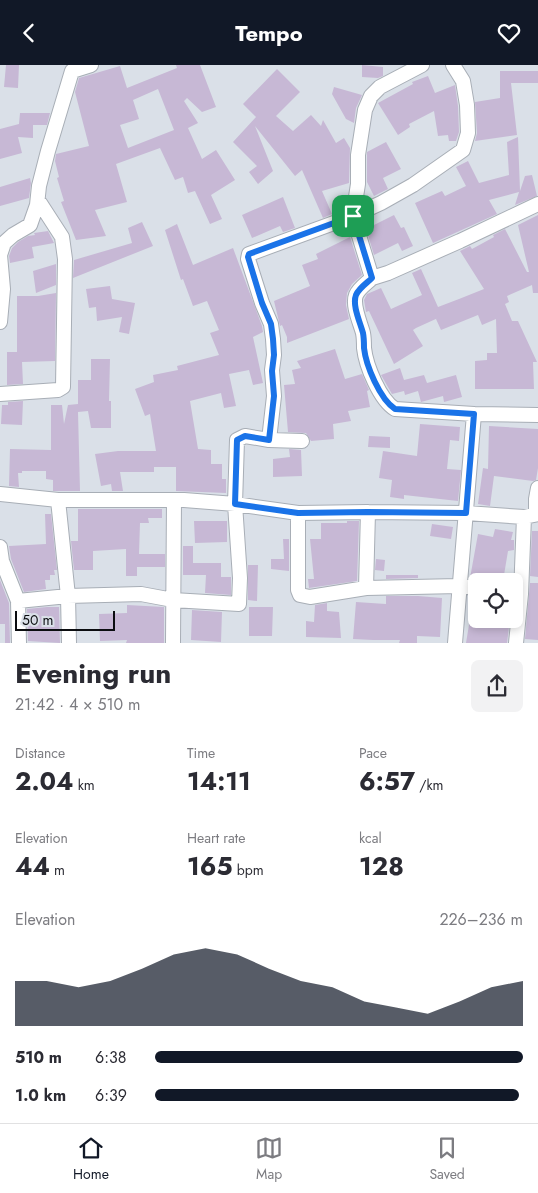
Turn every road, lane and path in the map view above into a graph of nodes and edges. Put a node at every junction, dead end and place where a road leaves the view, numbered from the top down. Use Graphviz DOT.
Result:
graph roads {
  1 [pos="91,65"];
  2 [pos="422,65"];
  3 [pos="453,65"];
  4 [pos="72,68"];
  5 [pos="538,204"];
  6 [pos="37,205"];
  7 [pos="353,216"];
  8 [pos="0,255"];
  9 [pos="372,278"];
  10 [pos="0,323"];
  11 [pos="0,394"];
  12 [pos="474,414"];
  13 [pos="538,415"];
  14 [pos="269,440"];
  15 [pos="302,441"];
  16 [pos="538,488"];
  17 [pos="0,494"];
  18 [pos="58,500"];
  19 [pos="174,500"];
  20 [pos="235,504"];
  21 [pos="368,512"];
  22 [pos="298,513"];
  23 [pos="466,513"];
  24 [pos="533,515"];
  25 [pos="0,547"];
  26 [pos="521,573"];
  27 [pos="459,586"];
  28 [pos="468,587"];
  29 [pos="366,588"];
  30 [pos="68,596"];
  31 [pos="173,599"];
  32 [pos="18,601"];
  33 [pos="516,628"];
  34 [pos="19,643"];
  35 [pos="69,643"];
  36 [pos="173,643"];
  37 [pos="455,643"];
  38 [pos="516,643"];
  1 -- 4 [label="street"];
  2 -- 7 [label="street"];
  3 -- 7 [label="street"];
  4 -- 6 [label="street"];
  5 -- 9 [label="street"];
  6 -- 8 [label="street"];
  6 -- 11 [label="street"];
  7 -- 9 [label="street"];
  7 -- 14 [label="street"];
  8 -- 10 [label="street"];
  9 -- 12 [label="street"];
  12 -- 13 [label="street"];
  12 -- 23 [label="street"];
  14 -- 15 [label="street"];
  14 -- 20 [label="street"];
  16 -- 24 [label="street"];
  17 -- 18 [label="street"];
  18 -- 19 [label="street"];
  18 -- 30 [label="street"];
  19 -- 20 [label="street"];
  19 -- 31 [label="street"];
  20 -- 22 [label="street"];
  20 -- 31 [label="street"];
  21 -- 22 [label="street"];
  21 -- 23 [label="street"];
  21 -- 29 [label="street"];
  22 -- 29 [label="street"];
  23 -- 24 [label="street"];
  23 -- 27 [label="street"];
  24 -- 26 [label="street"];
  25 -- 32 [label="street"];
  27 -- 28 [label="street"];
  27 -- 29 [label="street"];
  27 -- 37 [label="street"];
  30 -- 31 [label="street"];
  30 -- 32 [label="street"];
  30 -- 35 [label="street"];
  31 -- 36 [label="street"];
  32 -- 34 [label="street"];
  33 -- 38 [label="street"];
}
